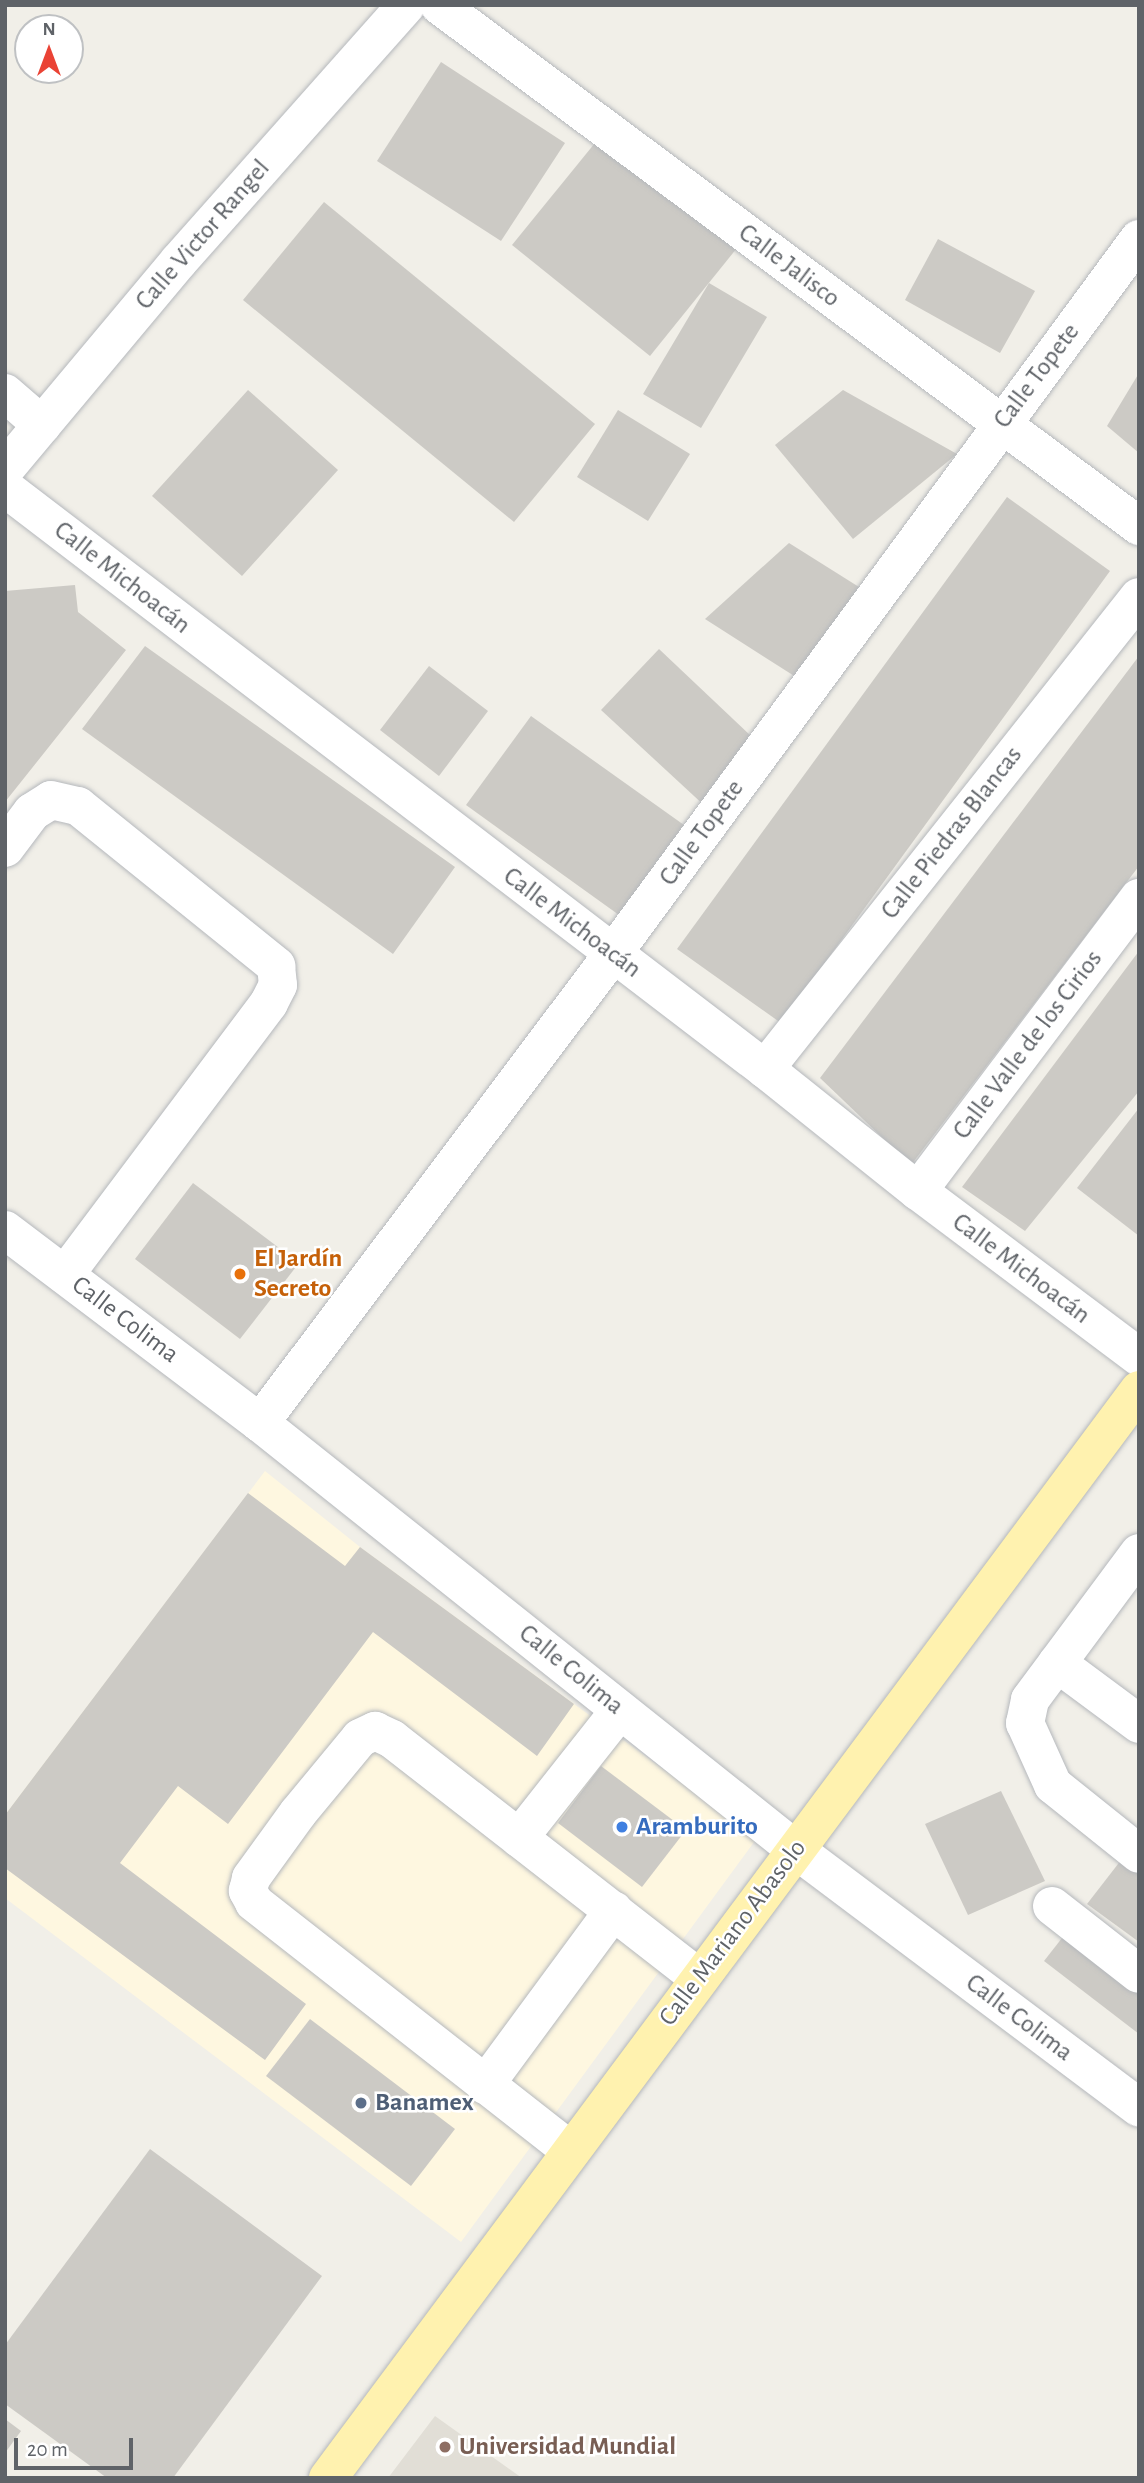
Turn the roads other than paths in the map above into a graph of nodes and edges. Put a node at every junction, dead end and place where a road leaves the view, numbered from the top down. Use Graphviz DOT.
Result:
graph roads {
  1 [pos="405,5"];
  2 [pos="439,5"];
  3 [pos="1139,239"];
  4 [pos="5,393"];
  5 [pos="1001,424"];
  6 [pos="42,425"];
  7 [pos="5,469"];
  8 [pos="5,488"];
  9 [pos="1139,526"];
  10 [pos="1139,597"];
  11 [pos="5,848"];
  12 [pos="1139,898"];
  13 [pos="612,955"];
  14 [pos="765,1069"];
  15 [pos="918,1191"];
  16 [pos="5,1230"];
  17 [pos="65,1275"];
  18 [pos="1139,1357"];
  19 [pos="1139,1390"];
  20 [pos="260,1423"];
  21 [pos="1139,1553"];
  22 [pos="1126,1595"];
  23 [pos="1057,1663"];
  24 [pos="620,1710"];
  25 [pos="1139,1724"];
  26 [pos="519,1838"];
  27 [pos="796,1850"];
  28 [pos="1139,1854"];
  29 [pos="1052,1906"];
  30 [pos="614,1910"];
  31 [pos="1139,1974"];
  32 [pos="699,1978"];
  33 [pos="485,2085"];
  34 [pos="1139,2108"];
  35 [pos="571,2151"];
  36 [pos="328,2478"];
  1 -- 6 [label="street, Calle Victor Rangel"];
  2 -- 5 [label="street, Calle Jalisco"];
  3 -- 5 [label="street, Calle Topete"];
  4 -- 6 [label="street"];
  5 -- 9 [label="street, Calle Jalisco"];
  5 -- 13 [label="street, Calle Topete"];
  6 -- 7 [label="street, Calle Victor Rangel"];
  8 -- 13 [label="street, Calle Michoacán"];
  10 -- 14 [label="street, Calle Piedras Blancas"];
  11 -- 17 [label="street"];
  12 -- 15 [label="street, Calle Valle de los Cirios"];
  13 -- 14 [label="street, Calle Michoacán"];
  13 -- 20 [label="street, Calle Topete"];
  14 -- 15 [label="street, Calle Michoacán"];
  15 -- 18 [label="street, Calle Michoacán"];
  16 -- 17 [label="street, Calle Colima"];
  17 -- 20 [label="street, Calle Colima"];
  19 -- 27 [label="main road, Calle Mariano Abasolo"];
  20 -- 24 [label="street, Calle Colima"];
  21 -- 22 [label="street"];
  22 -- 23 [label="street"];
  23 -- 25 [label="street"];
  23 -- 28 [label="street"];
  24 -- 26 [label="street"];
  24 -- 27 [label="street, Calle Colima"];
  26 -- 30 [label="street"];
  26 -- 33 [label="street"];
  27 -- 32 [label="main road, Calle Mariano Abasolo"];
  27 -- 34 [label="street, Calle Colima"];
  29 -- 31 [label="street"];
  30 -- 32 [label="street"];
  30 -- 33 [label="street"];
  32 -- 35 [label="main road, Calle Mariano Abasolo"];
  33 -- 35 [label="street"];
  35 -- 36 [label="main road, Calle Mariano Abasolo"];
}
